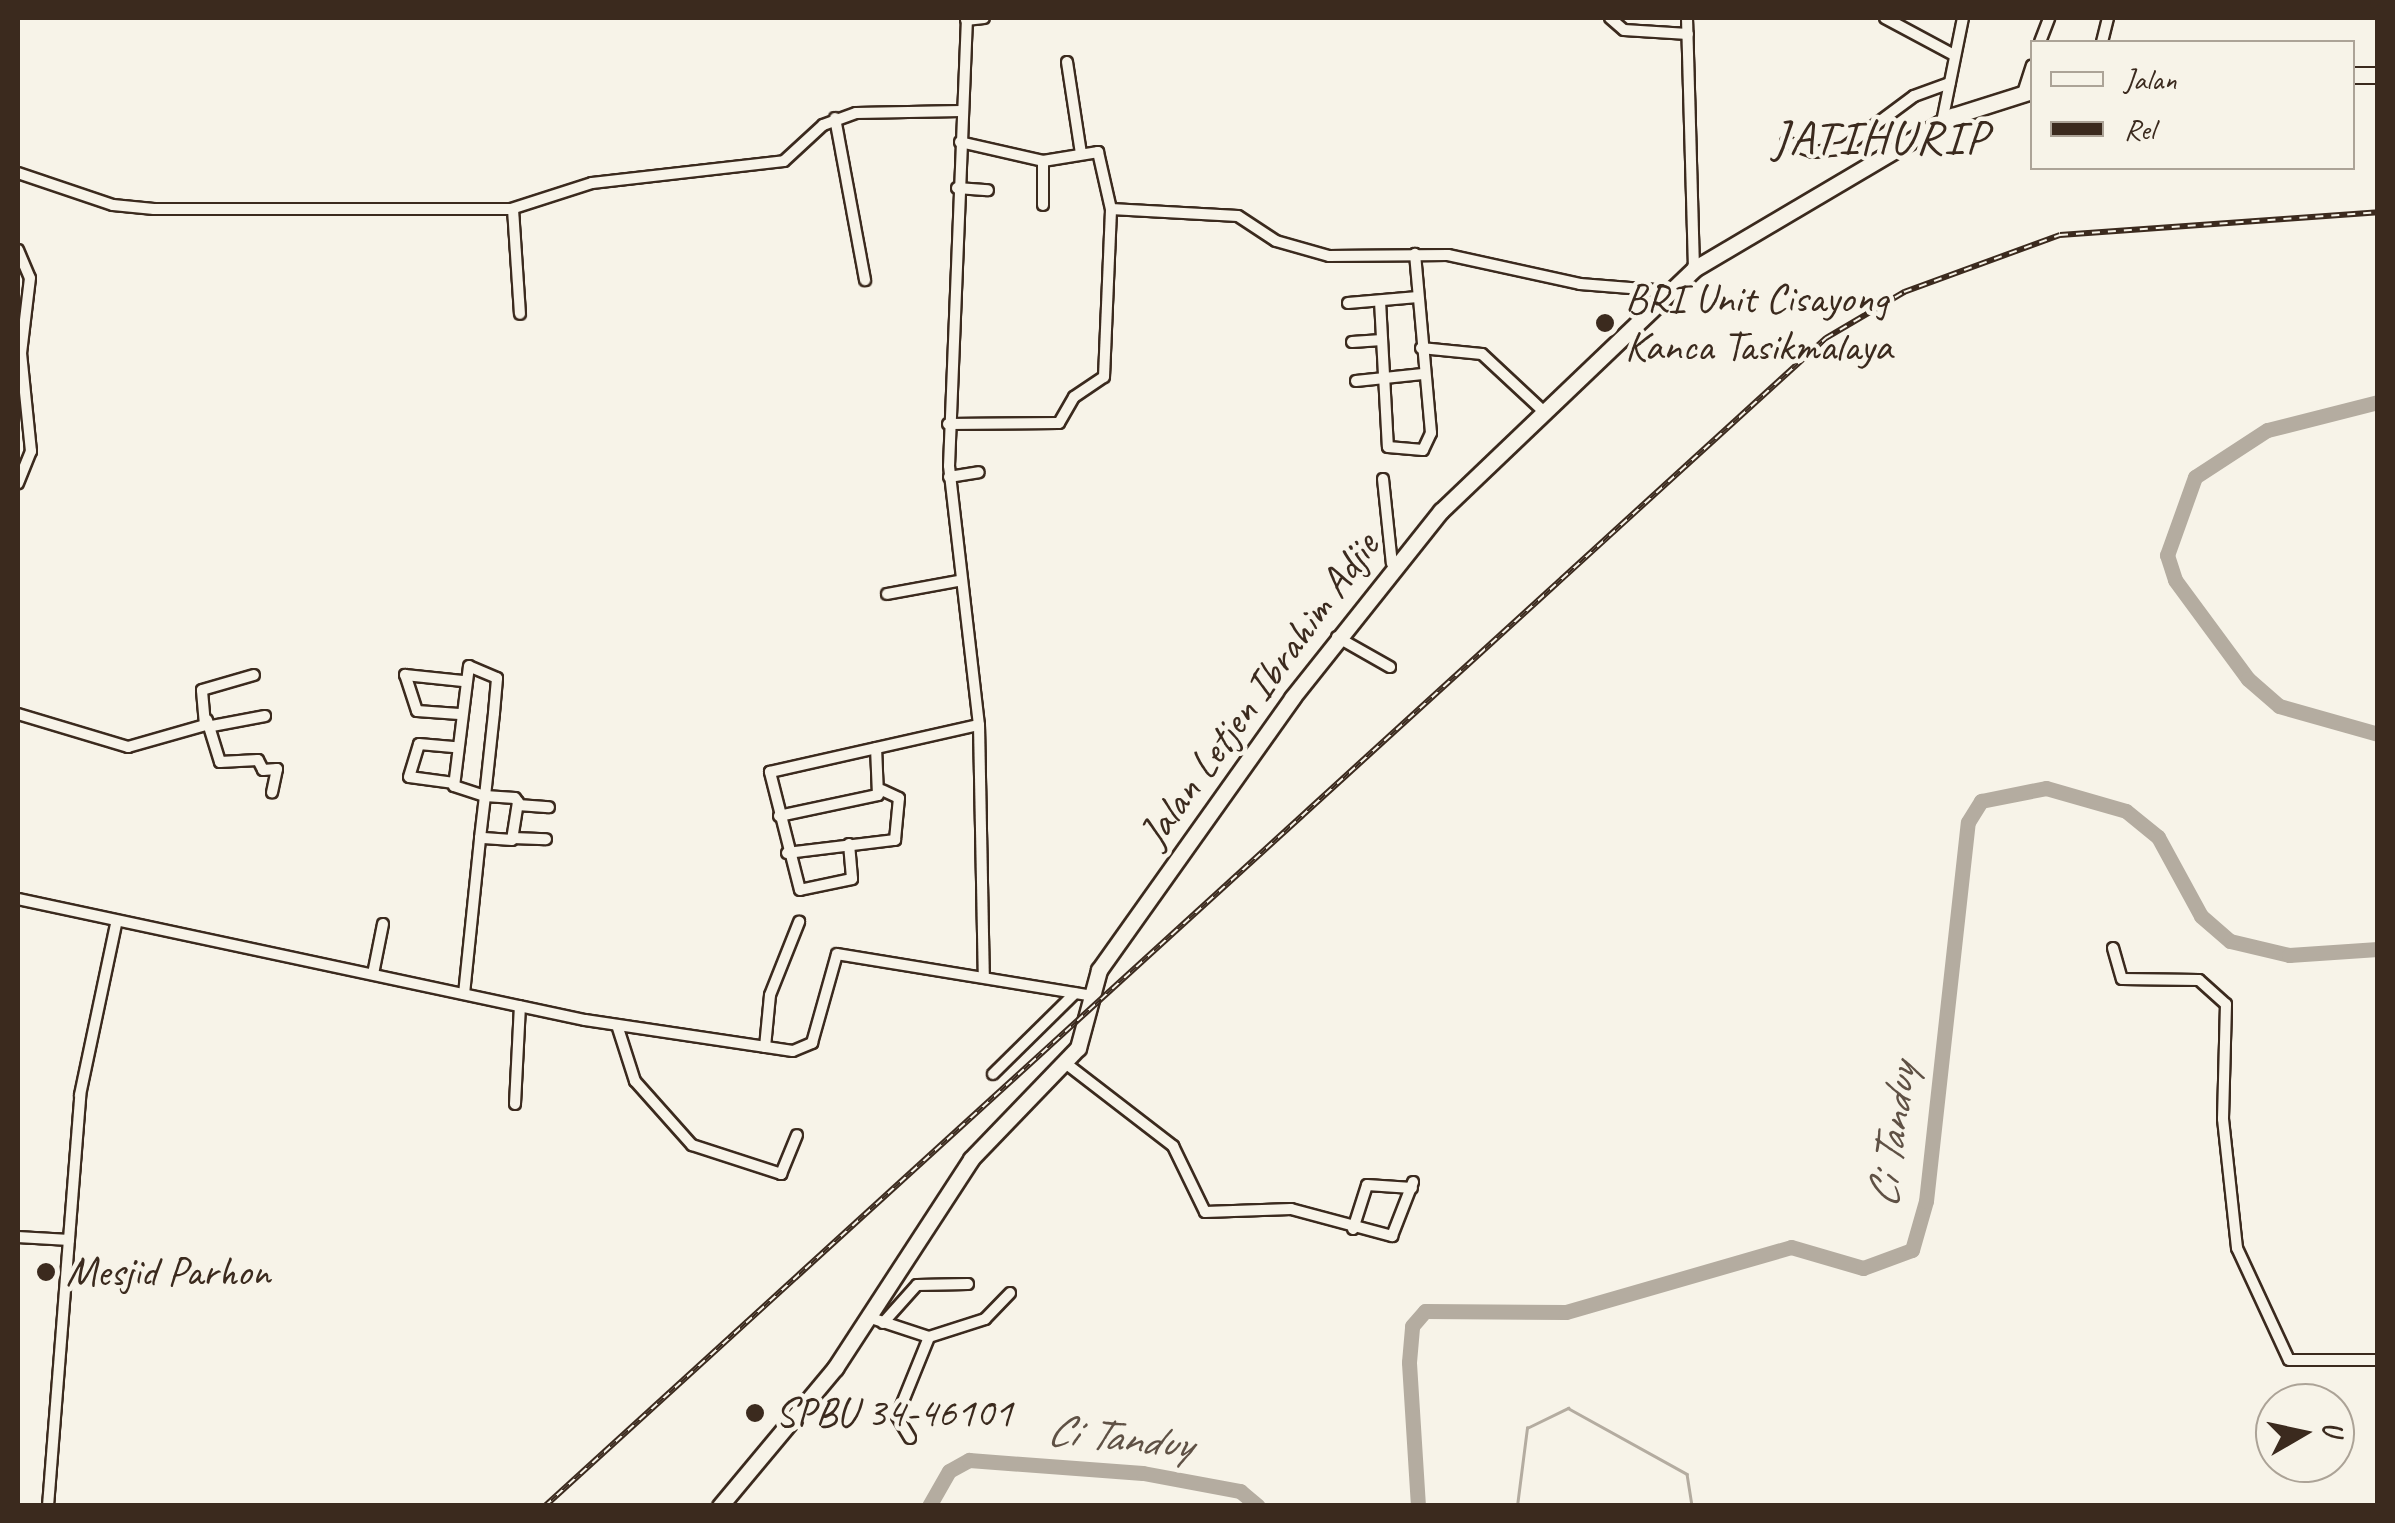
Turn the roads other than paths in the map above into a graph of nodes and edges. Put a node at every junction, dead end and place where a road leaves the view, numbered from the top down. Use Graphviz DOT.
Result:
graph roads {
  1 [pos="966,18"];
  2 [pos="984,18"];
  3 [pos="1610,18"];
  4 [pos="1687,18"];
  5 [pos="1884,18"];
  6 [pos="1963,18"];
  7 [pos="1688,34"];
  8 [pos="1954,56"];
  9 [pos="1067,62"];
  10 [pos="1950,83"];
  11 [pos="2028,92"];
  12 [pos="961,110"];
  13 [pos="835,118"];
  14 [pos="1942,122"];
  15 [pos="960,142"];
  16 [pos="1786,142"];
  17 [pos="1081,154"];
  18 [pos="1043,161"];
  19 [pos="18,173"];
  20 [pos="957,188"];
  21 [pos="988,190"];
  22 [pos="1043,205"];
  23 [pos="512,208"];
  24 [pos="1111,209"];
  25 [pos="18,250"];
  26 [pos="1415,254"];
  27 [pos="1694,269"];
  28 [pos="865,280"];
  29 [pos="1668,291"];
  30 [pos="1418,297"];
  31 [pos="1380,301"];
  32 [pos="1348,303"];
  33 [pos="520,314"];
  34 [pos="1382,340"];
  35 [pos="1352,342"];
  36 [pos="1421,348"];
  37 [pos="1423,374"];
  38 [pos="1384,380"];
  39 [pos="1356,382"];
  40 [pos="1542,410"];
  41 [pos="948,424"];
  42 [pos="979,472"];
  43 [pos="949,477"];
  44 [pos="1383,480"];
  45 [pos="18,484"];
  46 [pos="1392,564"];
  47 [pos="958,581"];
  48 [pos="887,594"];
  49 [pos="1338,637"];
  50 [pos="1390,667"];
  51 [pos="254,675"];
  52 [pos="463,681"];
  53 [pos="18,714"];
  54 [pos="459,714"];
  55 [pos="266,716"];
  56 [pos="209,723"];
  57 [pos="980,725"];
  58 [pos="456,747"];
  59 [pos="876,748"];
  60 [pos="454,783"];
  61 [pos="882,790"];
  62 [pos="272,792"];
  63 [pos="485,796"];
  64 [pos="518,805"];
  65 [pos="549,807"];
  66 [pos="779,816"];
  67 [pos="480,838"];
  68 [pos="513,838"];
  69 [pos="546,839"];
  70 [pos="849,844"];
  71 [pos="787,853"];
  72 [pos="18,899"];
  73 [pos="799,922"];
  74 [pos="116,924"];
  75 [pos="383,924"];
  76 [pos="2114,948"];
  77 [pos="373,974"];
  78 [pos="984,976"];
  79 [pos="464,994"];
  80 [pos="1082,994"];
  81 [pos="520,1006"];
  82 [pos="616,1025"];
  83 [pos="765,1047"];
  84 [pos="1064,1062"];
  85 [pos="993,1074"];
  86 [pos="515,1104"];
  87 [pos="797,1134"];
  88 [pos="1352,1229"];
  89 [pos="18,1237"];
  90 [pos="69,1240"];
  91 [pos="968,1284"];
  92 [pos="1010,1293"];
  93 [pos="876,1320"];
  94 [pos="929,1337"];
  95 [pos="2378,1360"];
  96 [pos="910,1438"];
  97 [pos="48,1506"];
  98 [pos="720,1506"];
  1 -- 2 [label="street"];
  1 -- 12 [label="street"];
  3 -- 7 [label="street"];
  4 -- 7 [label="street"];
  5 -- 8 [label="street"];
  6 -- 8 [label="street"];
  7 -- 27 [label="street"];
  8 -- 10 [label="street"];
  9 -- 17 [label="street"];
  10 -- 14 [label="street"];
  10 -- 16 [label="street"];
  11 -- 14 [label="highway, Jalan Letjen Ibrahim Adjie"];
  12 -- 13 [label="street"];
  12 -- 15 [label="street"];
  13 -- 23 [label="street"];
  13 -- 28 [label="street"];
  14 -- 27 [label="highway, Jalan Letjen Ibrahim Adjie"];
  15 -- 18 [label="street"];
  15 -- 20 [label="street"];
  17 -- 18 [label="street"];
  17 -- 24 [label="street"];
  18 -- 22 [label="street"];
  19 -- 23 [label="street"];
  20 -- 21 [label="street"];
  20 -- 41 [label="street"];
  23 -- 33 [label="street"];
  24 -- 26 [label="street"];
  24 -- 41 [label="street"];
  25 -- 45 [label="street"];
  26 -- 29 [label="street"];
  26 -- 30 [label="street"];
  27 -- 29 [label="highway, Jalan Letjen Ibrahim Adjie"];
  29 -- 40 [label="highway, Jalan Letjen Ibrahim Adjie"];
  30 -- 31 [label="street"];
  30 -- 36 [label="street"];
  31 -- 32 [label="street"];
  31 -- 34 [label="street"];
  34 -- 35 [label="street"];
  34 -- 38 [label="street"];
  36 -- 37 [label="street"];
  36 -- 40 [label="street"];
  37 -- 38 [label="street"];
  37 -- 38 [label="street"];
  38 -- 39 [label="street"];
  40 -- 46 [label="highway, Jalan Letjen Ibrahim Adjie"];
  41 -- 43 [label="street"];
  42 -- 43 [label="street"];
  43 -- 47 [label="street"];
  44 -- 46 [label="street"];
  46 -- 49 [label="highway, Jalan Letjen Ibrahim Adjie"];
  47 -- 48 [label="street"];
  47 -- 57 [label="street"];
  49 -- 50 [label="street"];
  49 -- 80 [label="highway, Jalan Letjen Ibrahim Adjie"];
  51 -- 56 [label="street"];
  52 -- 54 [label="street"];
  52 -- 54 [label="street"];
  52 -- 63 [label="street"];
  53 -- 56 [label="street"];
  54 -- 58 [label="street"];
  55 -- 56 [label="street"];
  56 -- 62 [label="street"];
  57 -- 59 [label="street"];
  57 -- 78 [label="street"];
  58 -- 60 [label="street"];
  58 -- 60 [label="street"];
  59 -- 61 [label="street"];
  59 -- 66 [label="street"];
  60 -- 63 [label="street"];
  61 -- 66 [label="street"];
  61 -- 70 [label="street"];
  63 -- 64 [label="street"];
  63 -- 67 [label="street"];
  64 -- 65 [label="street"];
  64 -- 68 [label="street"];
  66 -- 71 [label="street"];
  67 -- 68 [label="street"];
  67 -- 79 [label="street"];
  68 -- 69 [label="street"];
  70 -- 71 [label="street"];
  70 -- 71 [label="street"];
  72 -- 74 [label="street"];
  73 -- 83 [label="street"];
  74 -- 77 [label="street"];
  74 -- 90 [label="street"];
  75 -- 77 [label="street"];
  76 -- 95 [label="street"];
  77 -- 79 [label="street"];
  78 -- 80 [label="street"];
  78 -- 83 [label="street"];
  79 -- 81 [label="street"];
  80 -- 84 [label="highway, Jalan Letjen Ibrahim Adjie"];
  80 -- 85 [label="street"];
  81 -- 82 [label="street"];
  81 -- 86 [label="street"];
  82 -- 83 [label="street"];
  82 -- 87 [label="street"];
  84 -- 88 [label="street"];
  84 -- 93 [label="highway, Jalan Letjen Ibrahim Adjie"];
  88 -- 88 [label="street"];
  89 -- 90 [label="street"];
  90 -- 97 [label="street"];
  91 -- 93 [label="street"];
  92 -- 94 [label="street"];
  93 -- 94 [label="street"];
  93 -- 98 [label="highway, Jalan Letjen Ibrahim Adjie"];
  94 -- 96 [label="street"];
}
